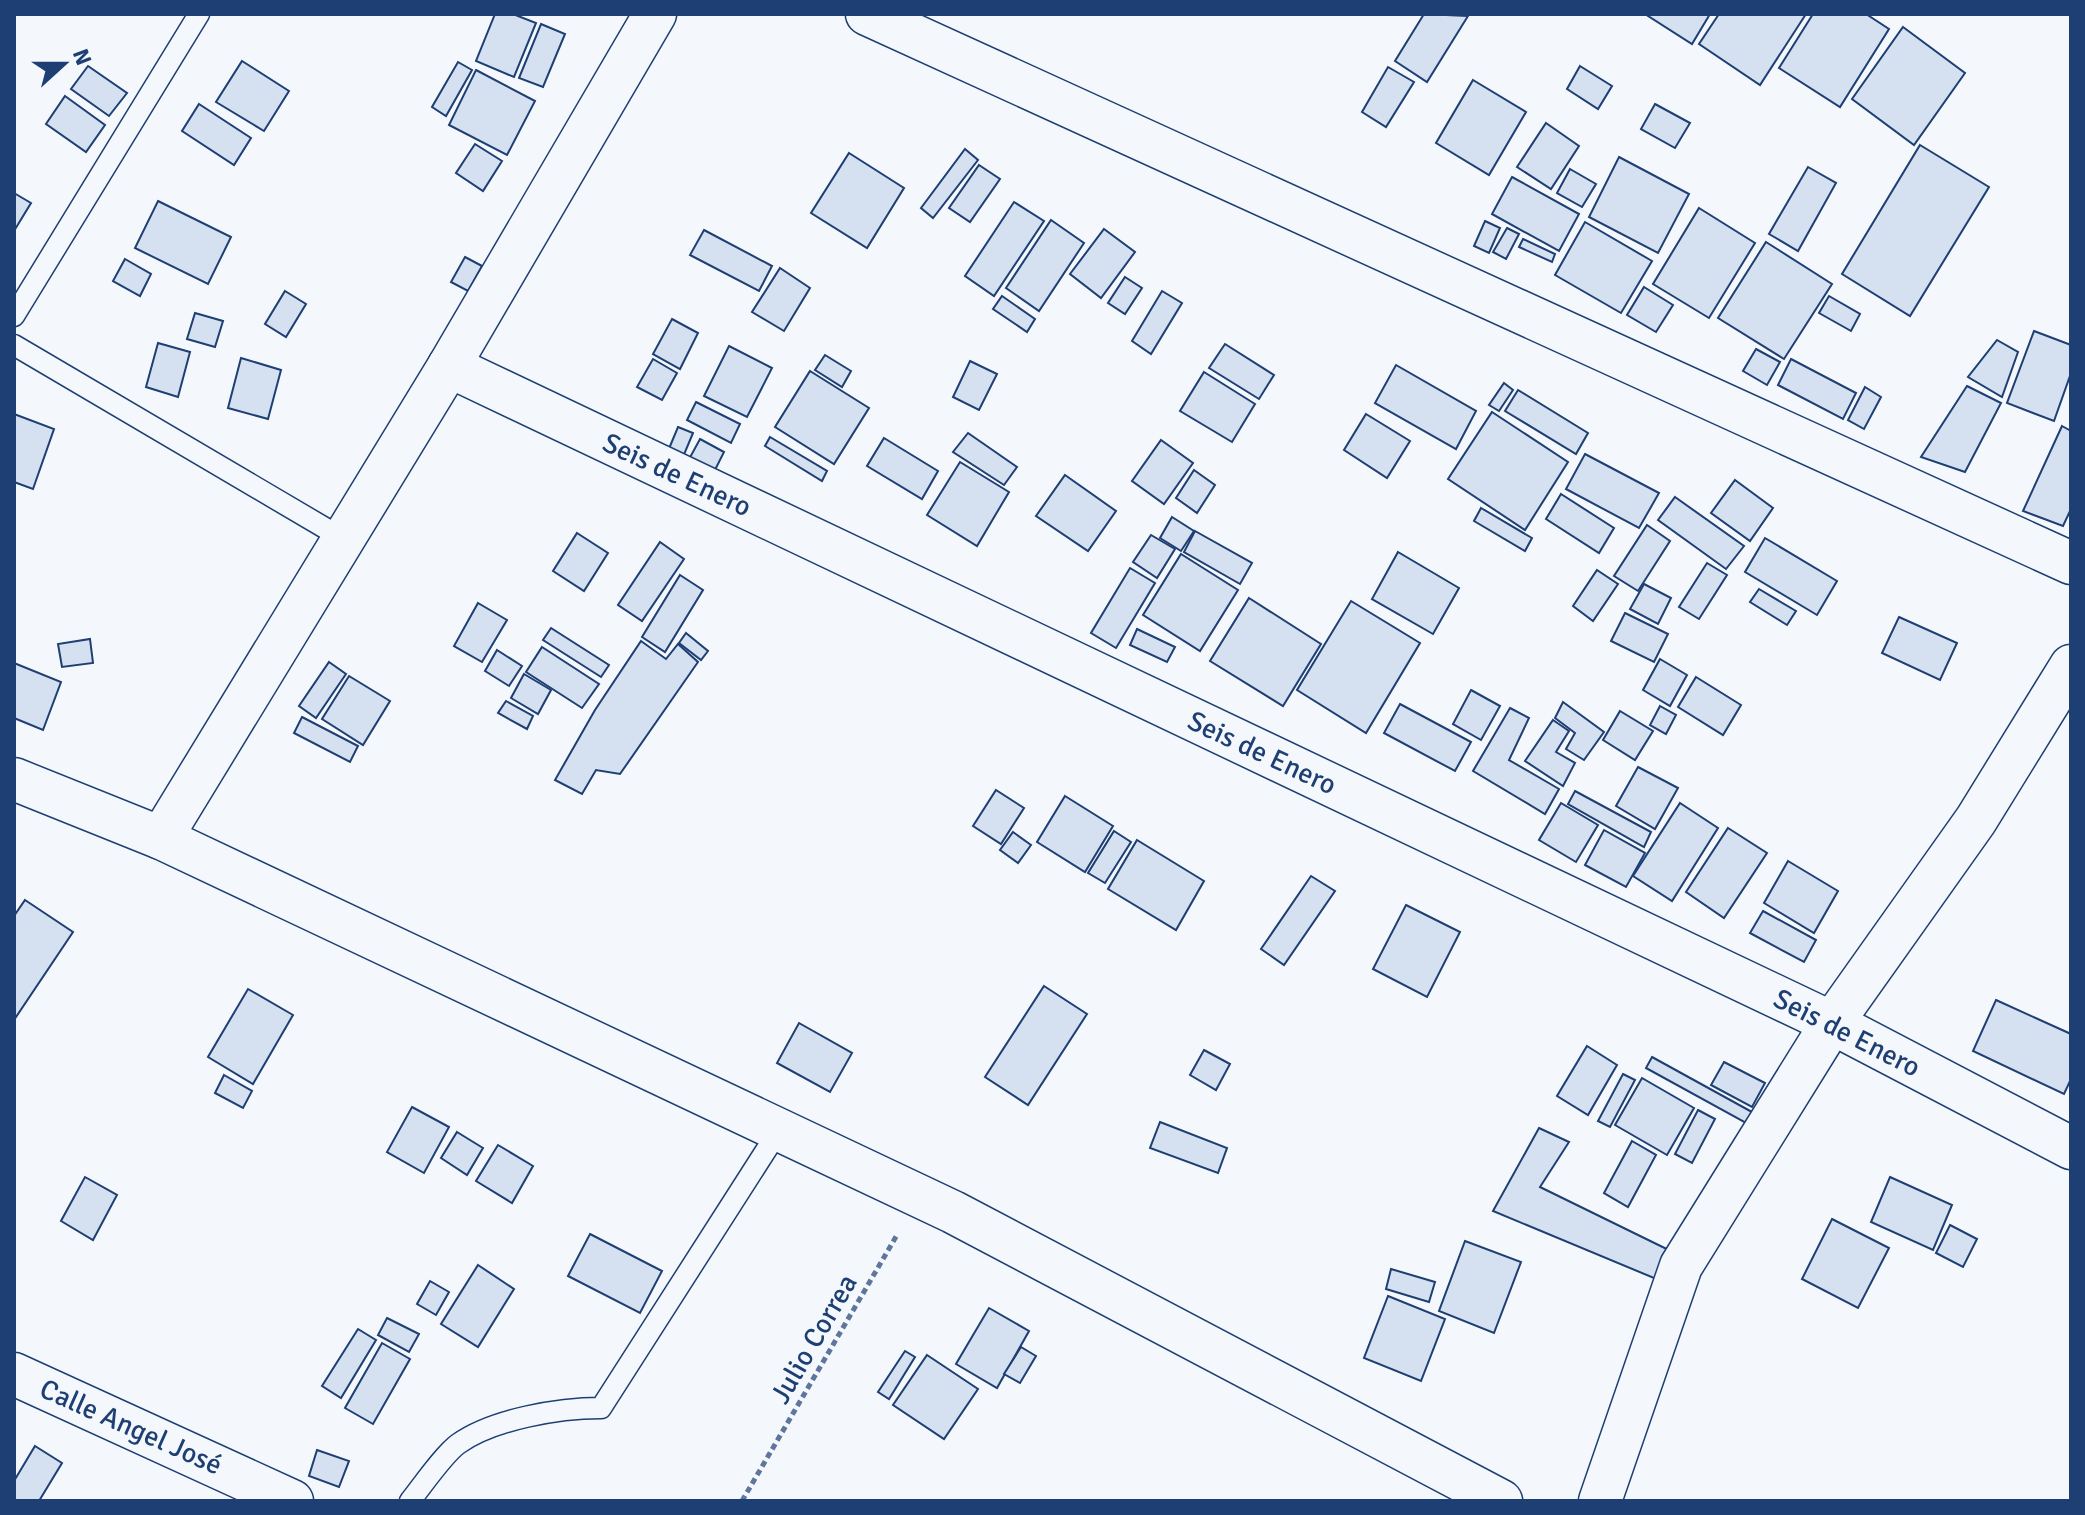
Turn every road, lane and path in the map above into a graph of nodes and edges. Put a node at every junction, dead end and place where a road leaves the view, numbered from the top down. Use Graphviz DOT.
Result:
graph roads {
  1 [pos="199,14"];
  2 [pos="655,14"];
  3 [pos="867,14"];
  4 [pos="14,316"];
  5 [pos="14,345"];
  6 [pos="449,366"];
  7 [pos="342,538"];
  8 [pos="2071,563"];
  9 [pos="2071,666"];
  10 [pos="14,779"];
  11 [pos="161,838"];
  12 [pos="1832,1023"];
  13 [pos="779,1130"];
  14 [pos="2071,1148"];
  15 [pos="920,1197"];
  16 [pos="14,1374"];
  17 [pos="292,1501"];
  18 [pos="410,1501"];
  19 [pos="742,1501"];
  20 [pos="1501,1501"];
  21 [pos="1600,1501"];
  1 -- 4 [label="lane"];
  2 -- 6 [label="street"];
  3 -- 8 [label="street"];
  5 -- 7 [label="lane"];
  6 -- 7 [label="street"];
  6 -- 12 [label="street, Seis de Enero"];
  7 -- 11 [label="street"];
  9 -- 12 [label="street"];
  10 -- 11 [label="street"];
  11 -- 13 [label="street"];
  12 -- 14 [label="street, Seis de Enero"];
  12 -- 21 [label="street"];
  13 -- 15 [label="street"];
  13 -- 18 [label="lane"];
  15 -- 19 [label="path, Julio Correa"];
  15 -- 20 [label="street"];
  16 -- 17 [label="street, Calle Angel José"];
}
